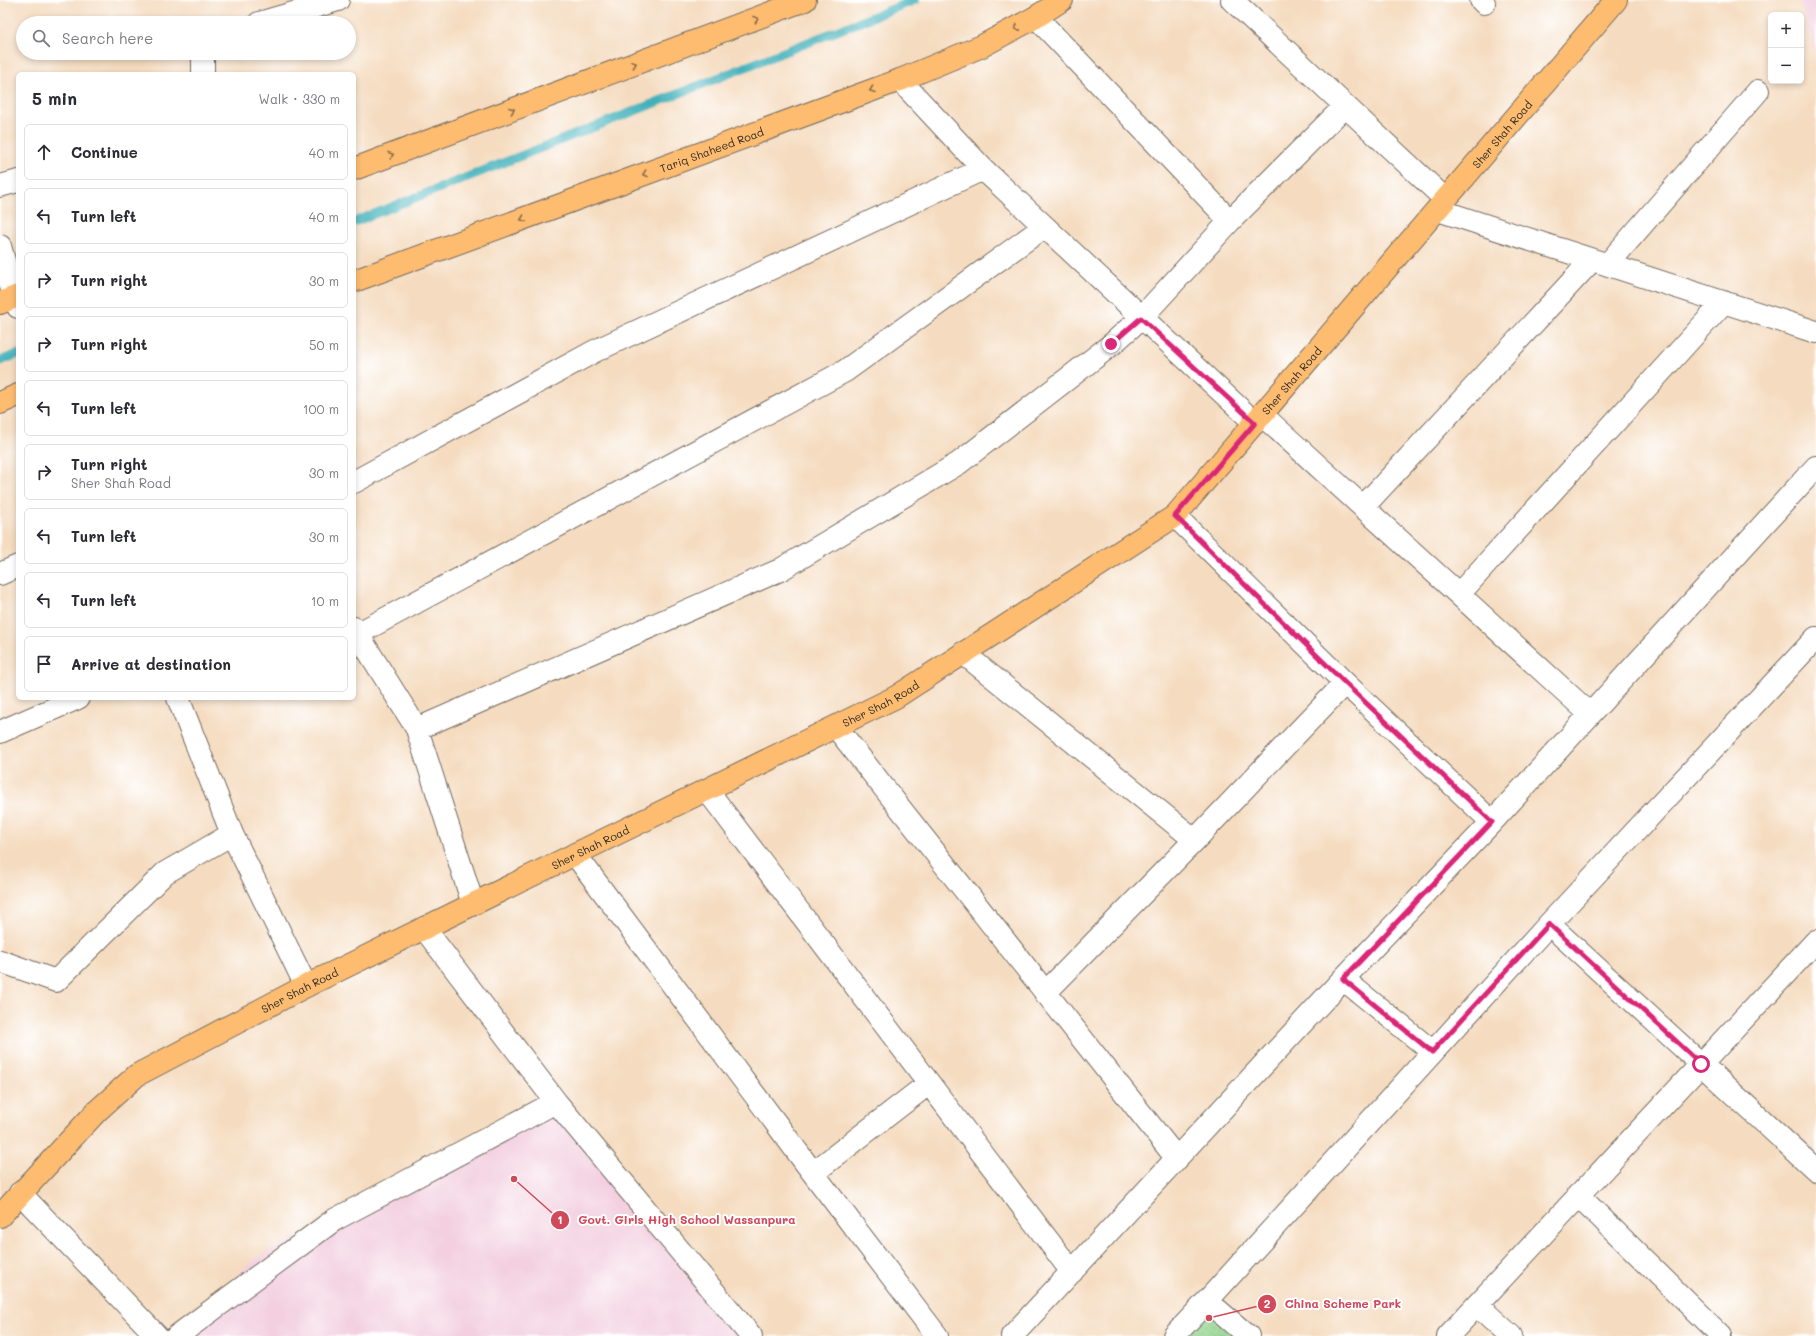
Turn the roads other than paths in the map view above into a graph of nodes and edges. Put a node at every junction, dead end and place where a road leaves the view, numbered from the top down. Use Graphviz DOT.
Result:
graph roads {
  1 [pos="338,0"];
  2 [pos="1062,0"];
  3 [pos="1232,0"];
  4 [pos="1616,0"];
  5 [pos="801,1"];
  6 [pos="283,16"];
  7 [pos="1036,17"];
  8 [pos="204,60"];
  9 [pos="203,72"];
  10 [pos="900,80"];
  11 [pos="1758,91"];
  12 [pos="1345,106"];
  13 [pos="356,168"];
  14 [pos="983,169"];
  15 [pos="16,182"];
  16 [pos="0,186"];
  17 [pos="1442,205"];
  18 [pos="1230,221"];
  19 [pos="1044,227"];
  20 [pos="0,246"];
  21 [pos="1600,262"];
  22 [pos="356,280"];
  23 [pos="12,301"];
  24 [pos="1724,302"];
  25 [pos="1141,318"];
  26 [pos="1816,332"];
  27 [pos="16,397"];
  28 [pos="0,403"];
  29 [pos="1258,419"];
  30 [pos="1816,467"];
  31 [pos="356,481"];
  32 [pos="1363,507"];
  33 [pos="1175,516"];
  34 [pos="16,567"];
  35 [pos="0,574"];
  36 [pos="1459,594"];
  37 [pos="356,630"];
  38 [pos="1816,638"];
  39 [pos="964,653"];
  40 [pos="1345,683"];
  41 [pos="73,700"];
  42 [pos="179,700"];
  43 [pos="1590,714"];
  44 [pos="836,727"];
  45 [pos="417,729"];
  46 [pos="0,732"];
  47 [pos="707,790"];
  48 [pos="1492,822"];
  49 [pos="232,834"];
  50 [pos="1195,840"];
  51 [pos="575,854"];
  52 [pos="473,904"];
  53 [pos="1549,924"];
  54 [pos="424,928"];
  55 [pos="1816,941"];
  56 [pos="0,961"];
  57 [pos="1343,979"];
  58 [pos="306,986"];
  59 [pos="1045,993"];
  60 [pos="1432,1052"];
  61 [pos="1701,1064"];
  62 [pos="928,1084"];
  63 [pos="556,1102"];
  64 [pos="1177,1159"];
  65 [pos="1816,1170"];
  66 [pos="813,1173"];
  67 [pos="20,1193"];
  68 [pos="1578,1195"];
  69 [pos="0,1216"];
  70 [pos="1072,1272"];
  71 [pos="1207,1301"];
  72 [pos="1477,1305"];
  73 [pos="157,1336"];
  74 [pos="177,1336"];
  75 [pos="751,1336"];
  76 [pos="937,1336"];
  77 [pos="1012,1336"];
  78 [pos="1174,1336"];
  79 [pos="1248,1336"];
  80 [pos="1448,1336"];
  81 [pos="1511,1336"];
  82 [pos="1721,1336"];
  1 -- 6 [label="street"];
  2 -- 7 [label="main road, Tariq Shaheed Road"];
  3 -- 12 [label="street"];
  4 -- 17 [label="main road, Sher Shah Road"];
  13 -- 5 [label="main road, one-way"];
  7 -- 10 [label="main road, Tariq Shaheed Road, one-way"];
  7 -- 18 [label="street"];
  8 -- 9 [label="street"];
  10 -- 14 [label="street"];
  10 -- 22 [label="main road, Tariq Shaheed Road, one-way"];
  11 -- 21 [label="street"];
  12 -- 17 [label="street"];
  12 -- 18 [label="street"];
  14 -- 19 [label="street"];
  14 -- 31 [label="street"];
  15 -- 16 [label="street"];
  17 -- 21 [label="street"];
  17 -- 29 [label="main road, Sher Shah Road"];
  18 -- 25 [label="street"];
  19 -- 25 [label="street"];
  19 -- 37 [label="street"];
  20 -- 23 [label="street"];
  21 -- 24 [label="street"];
  21 -- 32 [label="street"];
  24 -- 26 [label="street"];
  24 -- 36 [label="street"];
  25 -- 29 [label="street"];
  25 -- 45 [label="street"];
  27 -- 28 [label="main road"];
  29 -- 32 [label="street"];
  29 -- 33 [label="main road, Sher Shah Road"];
  30 -- 43 [label="street"];
  32 -- 36 [label="street"];
  33 -- 39 [label="main road, Sher Shah Road"];
  33 -- 40 [label="street"];
  34 -- 35 [label="street"];
  36 -- 43 [label="street"];
  37 -- 45 [label="street"];
  38 -- 53 [label="street"];
  39 -- 44 [label="main road, Sher Shah Road"];
  39 -- 50 [label="street"];
  40 -- 48 [label="street"];
  40 -- 50 [label="street"];
  41 -- 46 [label="street"];
  42 -- 49 [label="street"];
  43 -- 48 [label="street"];
  44 -- 47 [label="main road, Sher Shah Road"];
  44 -- 59 [label="street"];
  45 -- 52 [label="street"];
  47 -- 51 [label="main road, Sher Shah Road"];
  47 -- 62 [label="street"];
  48 -- 57 [label="street"];
  49 -- 56 [label="street"];
  49 -- 58 [label="street"];
  50 -- 59 [label="street"];
  51 -- 52 [label="main road, Sher Shah Road"];
  51 -- 66 [label="street"];
  52 -- 54 [label="main road, Sher Shah Road"];
  53 -- 60 [label="street"];
  53 -- 61 [label="street"];
  54 -- 58 [label="main road, Sher Shah Road"];
  54 -- 63 [label="street"];
  55 -- 61 [label="street"];
  57 -- 60 [label="street"];
  57 -- 64 [label="street"];
  58 -- 67 [label="main road, Sher Shah Road"];
  59 -- 64 [label="street"];
  60 -- 71 [label="street"];
  61 -- 65 [label="street"];
  61 -- 68 [label="street"];
  62 -- 66 [label="street"];
  62 -- 70 [label="street"];
  63 -- 74 [label="street"];
  63 -- 75 [label="street"];
  64 -- 70 [label="street"];
  66 -- 76 [label="street"];
  67 -- 69 [label="main road, Sher Shah Road"];
  67 -- 73 [label="street"];
  68 -- 72 [label="street"];
  68 -- 82 [label="street"];
  70 -- 77 [label="street"];
  71 -- 78 [label="street"];
  71 -- 79 [label="street"];
  72 -- 80 [label="street"];
  72 -- 81 [label="street"];
}
